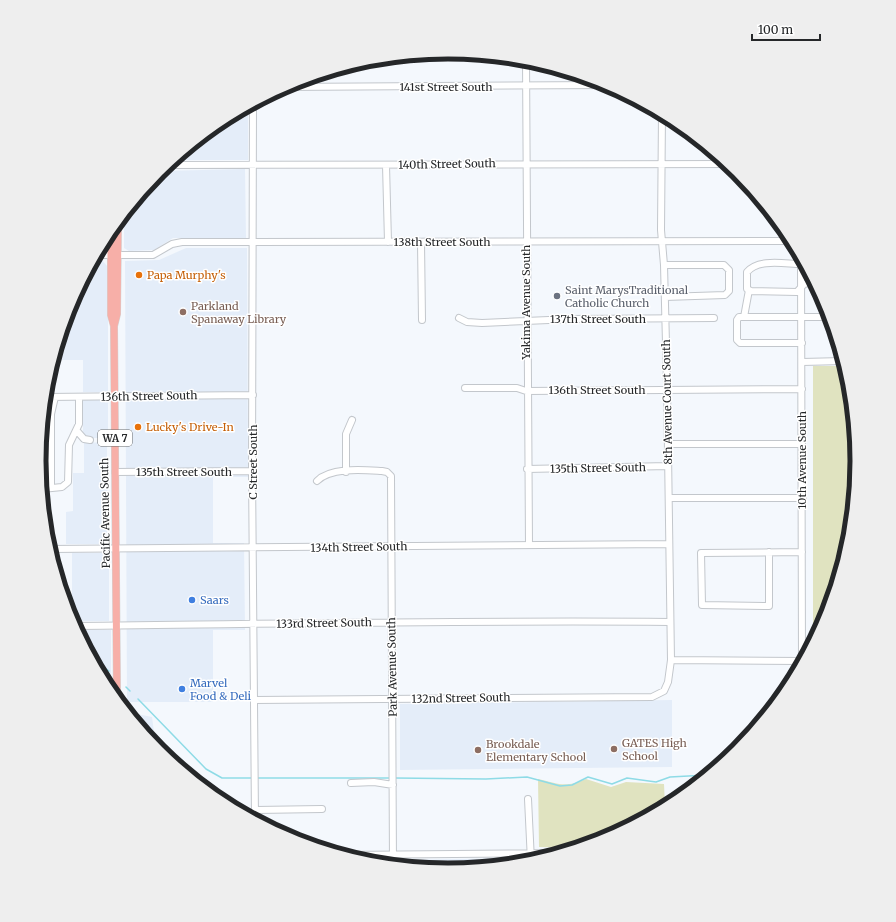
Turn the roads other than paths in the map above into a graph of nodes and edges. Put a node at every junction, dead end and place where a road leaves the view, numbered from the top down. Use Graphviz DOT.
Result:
graph roads {
  1 [pos="526,67"];
  2 [pos="588,84"];
  3 [pos="526,86"];
  4 [pos="302,87"];
  5 [pos="253,110"];
  6 [pos="662,121"];
  7 [pos="525,164"];
  8 [pos="662,164"];
  9 [pos="718,164"];
  10 [pos="177,165"];
  11 [pos="252,165"];
  12 [pos="386,165"];
  13 [pos="117,234"];
  14 [pos="112,241"];
  15 [pos="663,241"];
  16 [pos="784,241"];
  17 [pos="252,242"];
  18 [pos="388,242"];
  19 [pos="421,242"];
  20 [pos="526,242"];
  21 [pos="103,255"];
  22 [pos="114,255"];
  23 [pos="797,261"];
  24 [pos="664,265"];
  25 [pos="801,269"];
  26 [pos="808,282"];
  27 [pos="802,288"];
  28 [pos="749,290"];
  29 [pos="665,297"];
  30 [pos="742,317"];
  31 [pos="802,317"];
  32 [pos="823,317"];
  33 [pos="459,318"];
  34 [pos="714,318"];
  35 [pos="665,319"];
  36 [pos="422,320"];
  37 [pos="526,320"];
  38 [pos="802,343"];
  39 [pos="837,361"];
  40 [pos="802,362"];
  41 [pos="465,388"];
  42 [pos="802,389"];
  43 [pos="667,390"];
  44 [pos="526,391"];
  45 [pos="253,395"];
  46 [pos="114,396"];
  47 [pos="51,397"];
  48 [pos="55,397"];
  49 [pos="79,397"];
  50 [pos="352,420"];
  51 [pos="77,431"];
  52 [pos="90,440"];
  53 [pos="668,444"];
  54 [pos="802,444"];
  55 [pos="668,466"];
  56 [pos="527,469"];
  57 [pos="252,471"];
  58 [pos="115,472"];
  59 [pos="346,472"];
  60 [pos="317,481"];
  61 [pos="47,488"];
  62 [pos="51,488"];
  63 [pos="669,498"];
  64 [pos="802,498"];
  65 [pos="669,544"];
  66 [pos="529,545"];
  67 [pos="391,546"];
  68 [pos="253,548"];
  69 [pos="56,549"];
  70 [pos="116,549"];
  71 [pos="770,552"];
  72 [pos="802,552"];
  73 [pos="392,622"];
  74 [pos="670,622"];
  75 [pos="254,624"];
  76 [pos="82,626"];
  77 [pos="117,626"];
  78 [pos="805,646"];
  79 [pos="671,660"];
  80 [pos="797,661"];
  81 [pos="117,688"];
  82 [pos="666,689"];
  83 [pos="392,699"];
  84 [pos="254,700"];
  85 [pos="351,783"];
  86 [pos="393,785"];
  87 [pos="528,799"];
  88 [pos="322,809"];
  89 [pos="256,810"];
  90 [pos="256,814"];
  91 [pos="531,853"];
  92 [pos="535,853"];
  93 [pos="393,854"];
  94 [pos="368,855"];
  95 [pos="393,859"];
  1 -- 3 [label="street, Yakima Avenue South"];
  2 -- 3 [label="street, 141st Street South"];
  3 -- 4 [label="street, 141st Street South"];
  3 -- 7 [label="street, Yakima Avenue South"];
  5 -- 11 [label="street, C Street South"];
  6 -- 8 [label="street, 8th Avenue Court South"];
  7 -- 8 [label="street, 140th Street South"];
  7 -- 12 [label="street, 140th Street South"];
  7 -- 20 [label="street, Yakima Avenue South"];
  8 -- 9 [label="street, 140th Street South"];
  8 -- 15 [label="street, 8th Avenue Court South"];
  10 -- 11 [label="street, 140th Street South"];
  11 -- 12 [label="street, 140th Street South"];
  11 -- 17 [label="street, C Street South"];
  12 -- 18 [label="street"];
  13 -- 22 [label="main road, Pacific Avenue South / WA 7"];
  14 -- 22 [label="main road, Pacific Avenue South / WA 7"];
  15 -- 16 [label="street, 138th Street South"];
  15 -- 20 [label="street, 138th Street South"];
  15 -- 24 [label="street, 8th Avenue Court South"];
  17 -- 18 [label="street, 138th Street South"];
  17 -- 22 [label="street, 138th Street South"];
  17 -- 45 [label="street, C Street South"];
  18 -- 19 [label="street, 138th Street South"];
  19 -- 20 [label="street, 138th Street South"];
  19 -- 36 [label="street"];
  20 -- 37 [label="street, Yakima Avenue South"];
  21 -- 22 [label="street, 138th Street South"];
  22 -- 46 [label="main road, Pacific Avenue South / WA 7"];
  23 -- 28 [label="street"];
  24 -- 29 [label="street, 8th Avenue Court South"];
  24 -- 29 [label="street"];
  25 -- 27 [label="street, 10th Avenue South"];
  26 -- 27 [label="street"];
  27 -- 28 [label="street"];
  27 -- 31 [label="street, 10th Avenue South"];
  28 -- 30 [label="street"];
  29 -- 35 [label="street, 8th Avenue Court South"];
  30 -- 31 [label="street"];
  30 -- 38 [label="street"];
  31 -- 32 [label="street"];
  31 -- 38 [label="street, 10th Avenue South"];
  33 -- 37 [label="street, 137th Street South"];
  34 -- 35 [label="street, 137th Street South"];
  35 -- 37 [label="street, 137th Street South"];
  35 -- 43 [label="street, 8th Avenue Court South"];
  37 -- 44 [label="street, Yakima Avenue South"];
  38 -- 40 [label="street, 10th Avenue South"];
  39 -- 40 [label="street"];
  40 -- 42 [label="street, 10th Avenue South"];
  41 -- 44 [label="street, 136th Street South"];
  42 -- 43 [label="street, 136th Street South"];
  42 -- 54 [label="street, 10th Avenue South"];
  43 -- 44 [label="street, 136th Street South"];
  43 -- 53 [label="street, 8th Avenue Court South"];
  44 -- 56 [label="street, Yakima Avenue South"];
  45 -- 46 [label="street, 136th Street South"];
  45 -- 57 [label="street, C Street South"];
  46 -- 49 [label="street, 136th Street South"];
  46 -- 58 [label="main road, Pacific Avenue South / WA 7"];
  47 -- 48 [label="street, 136th Street South"];
  48 -- 49 [label="street, 136th Street South"];
  48 -- 62 [label="street"];
  49 -- 51 [label="street"];
  50 -- 59 [label="street"];
  51 -- 52 [label="street"];
  51 -- 62 [label="street"];
  53 -- 54 [label="street"];
  53 -- 55 [label="street, 8th Avenue Court South"];
  54 -- 64 [label="street, 10th Avenue South"];
  55 -- 56 [label="street, 135th Street South"];
  55 -- 63 [label="street, 8th Avenue Court South"];
  56 -- 66 [label="street, Yakima Avenue South"];
  57 -- 58 [label="street, 135th Street South"];
  57 -- 68 [label="street, C Street South"];
  58 -- 70 [label="main road, Pacific Avenue South / WA 7"];
  59 -- 60 [label="street"];
  59 -- 67 [label="street, Park Avenue South"];
  61 -- 62 [label="street"];
  63 -- 64 [label="street"];
  63 -- 65 [label="street, 8th Avenue Court South"];
  64 -- 72 [label="street, 10th Avenue South"];
  65 -- 66 [label="street, 134th Street South"];
  65 -- 74 [label="street, 8th Avenue Court South"];
  66 -- 67 [label="street, 134th Street South"];
  67 -- 68 [label="street, 134th Street South"];
  67 -- 73 [label="street, Park Avenue South"];
  68 -- 70 [label="street, 134th Street South"];
  68 -- 75 [label="street, C Street South"];
  69 -- 70 [label="street, 134th Street South"];
  70 -- 77 [label="main road, Pacific Avenue South / WA 7"];
  71 -- 71 [label="street"];
  71 -- 72 [label="street"];
  72 -- 78 [label="street, 10th Avenue South"];
  73 -- 74 [label="street, 133rd Street South"];
  73 -- 75 [label="street, 133rd Street South"];
  73 -- 83 [label="street, Park Avenue South"];
  74 -- 79 [label="street, 8th Avenue Court South"];
  75 -- 77 [label="street, 133rd Street South"];
  75 -- 84 [label="street, C Street South"];
  76 -- 77 [label="street, 133rd Street South"];
  77 -- 81 [label="main road, Pacific Avenue South / WA 7"];
  79 -- 80 [label="street"];
  79 -- 82 [label="street, 8th Avenue Court South"];
  82 -- 83 [label="street, 132nd Street South"];
  83 -- 84 [label="street, 132nd Street South"];
  83 -- 86 [label="street, Park Avenue South"];
  84 -- 89 [label="street, C Street South"];
  85 -- 86 [label="street"];
  86 -- 93 [label="street, Park Avenue South"];
  87 -- 91 [label="street"];
  88 -- 89 [label="street"];
  89 -- 90 [label="street, C Street South"];
  91 -- 92 [label="street"];
  91 -- 93 [label="street"];
  93 -- 94 [label="street"];
  93 -- 95 [label="street, Park Avenue South"];
}
